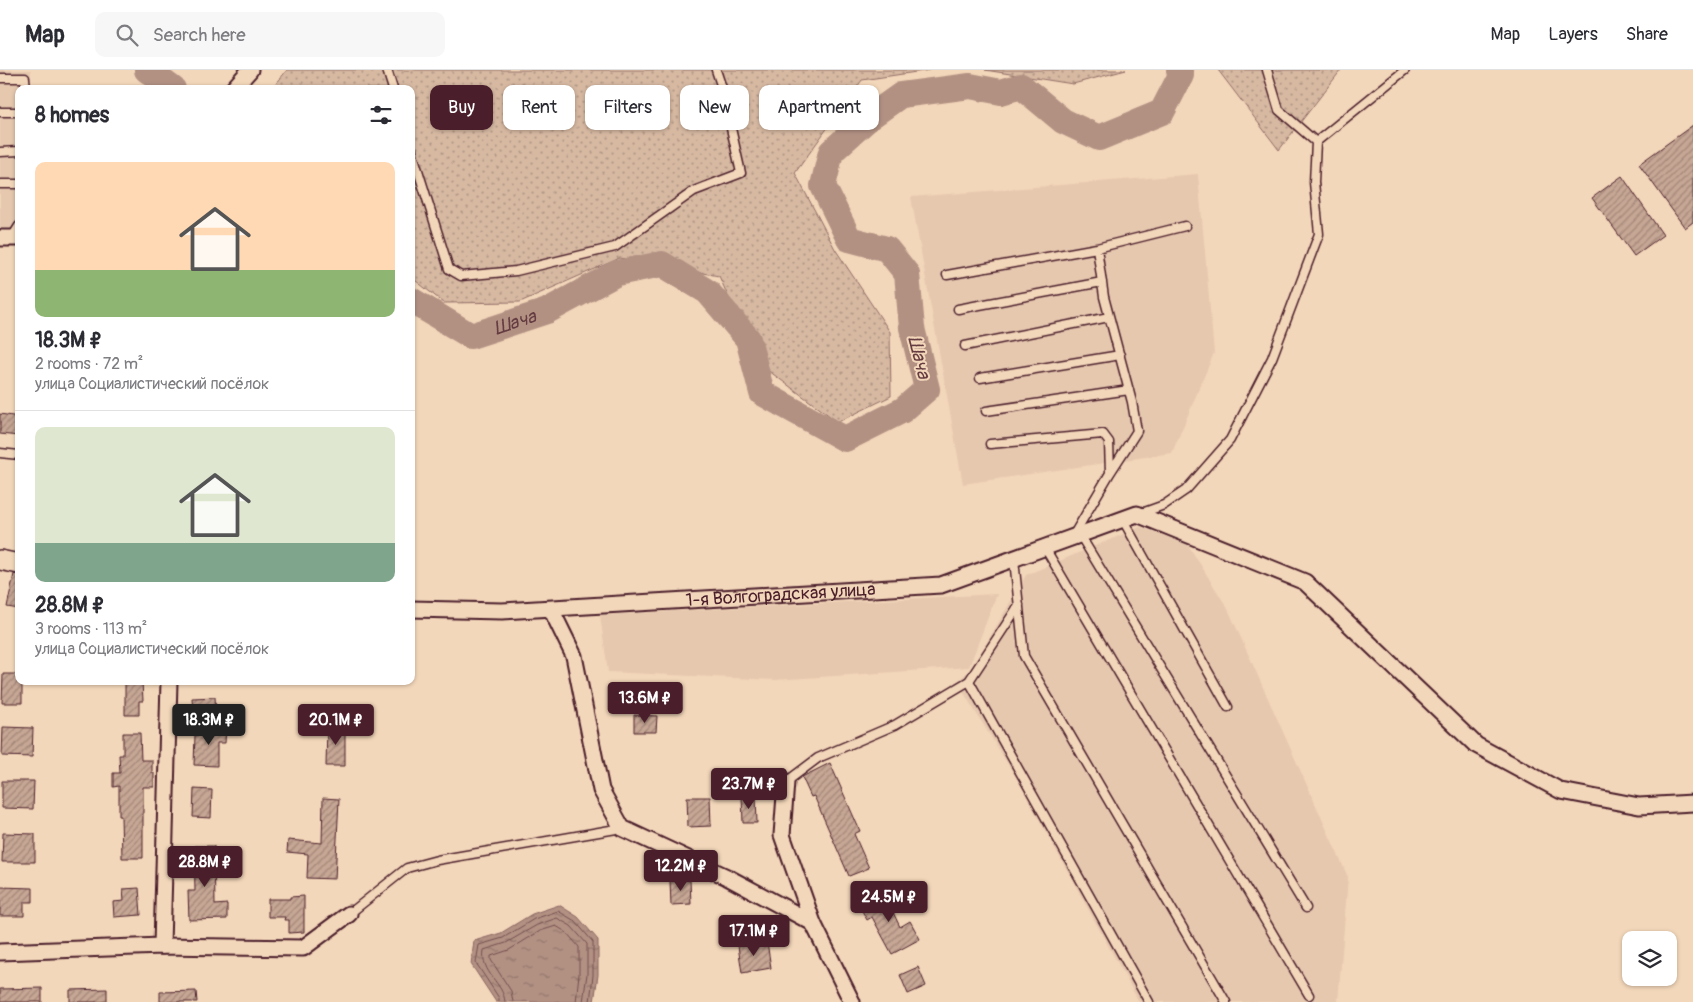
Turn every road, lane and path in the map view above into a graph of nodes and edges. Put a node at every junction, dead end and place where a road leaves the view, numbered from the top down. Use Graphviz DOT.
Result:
graph roads {
  1 [pos="250,70"];
  2 [pos="387,70"];
  3 [pos="716,70"];
  4 [pos="1267,70"];
  5 [pos="1405,70"];
  6 [pos="0,78"];
  7 [pos="26,85"];
  8 [pos="237,85"];
  9 [pos="392,85"];
  10 [pos="0,112"];
  11 [pos="15,112"];
  12 [pos="1316,142"];
  13 [pos="15,151"];
  14 [pos="0,152"];
  15 [pos="415,161"];
  16 [pos="0,184"];
  17 [pos="15,184"];
  18 [pos="1185,226"];
  19 [pos="1097,248"];
  20 [pos="947,275"];
  21 [pos="1102,282"];
  22 [pos="958,309"];
  23 [pos="1109,317"];
  24 [pos="965,346"];
  25 [pos="1120,355"];
  26 [pos="980,378"];
  27 [pos="1129,390"];
  28 [pos="986,411"];
  29 [pos="990,444"];
  30 [pos="0,453"];
  31 [pos="15,455"];
  32 [pos="1110,472"];
  33 [pos="1138,514"];
  34 [pos="1123,520"];
  35 [pos="1076,536"];
  36 [pos="1045,548"];
  37 [pos="1014,559"];
  38 [pos="0,560"];
  39 [pos="15,563"];
  40 [pos="1019,605"];
  41 [pos="552,608"];
  42 [pos="415,609"];
  43 [pos="969,681"];
  44 [pos="169,685"];
  45 [pos="1228,707"];
  46 [pos="786,782"];
  47 [pos="1693,803"];
  48 [pos="622,828"];
  49 [pos="1306,908"];
  50 [pos="349,914"];
  51 [pos="813,923"];
  52 [pos="162,946"];
  53 [pos="0,952"];
  54 [pos="1309,995"];
  55 [pos="852,1002"];
  56 [pos="1149,1002"];
  57 [pos="1226,1002"];
  1 -- 8 [label="street"];
  2 -- 9 [label="lane"];
  3 -- 15 [label="lane"];
  4 -- 12 [label="lane"];
  5 -- 12 [label="lane"];
  6 -- 7 [label="lane"];
  10 -- 11 [label="lane"];
  12 -- 33 [label="lane"];
  13 -- 14 [label="lane"];
  16 -- 17 [label="lane"];
  18 -- 19 [label="lane"];
  19 -- 20 [label="lane"];
  19 -- 21 [label="lane"];
  21 -- 22 [label="lane"];
  21 -- 23 [label="lane"];
  23 -- 24 [label="lane"];
  23 -- 25 [label="lane"];
  25 -- 26 [label="lane"];
  25 -- 27 [label="lane"];
  27 -- 28 [label="lane"];
  27 -- 32 [label="lane"];
  29 -- 32 [label="lane"];
  30 -- 31 [label="lane"];
  32 -- 35 [label="lane"];
  33 -- 34 [label="street, 1-я Волгоградская улица"];
  33 -- 47 [label="street"];
  34 -- 35 [label="street, 1-я Волгоградская улица"];
  34 -- 45 [label="lane"];
  35 -- 36 [label="street, 1-я Волгоградская улица"];
  35 -- 49 [label="lane"];
  36 -- 37 [label="street, 1-я Волгоградская улица"];
  36 -- 54 [label="lane"];
  37 -- 40 [label="lane"];
  37 -- 41 [label="street, 1-я Волгоградская улица"];
  38 -- 39 [label="street"];
  40 -- 43 [label="lane"];
  40 -- 57 [label="lane"];
  41 -- 42 [label="street, 1-я Волгоградская улица"];
  41 -- 48 [label="street"];
  43 -- 46 [label="lane"];
  43 -- 56 [label="lane"];
  44 -- 52 [label="street"];
  46 -- 51 [label="street"];
  48 -- 50 [label="lane"];
  48 -- 51 [label="street"];
  50 -- 52 [label="street"];
  51 -- 55 [label="street"];
  52 -- 53 [label="street"];
}
